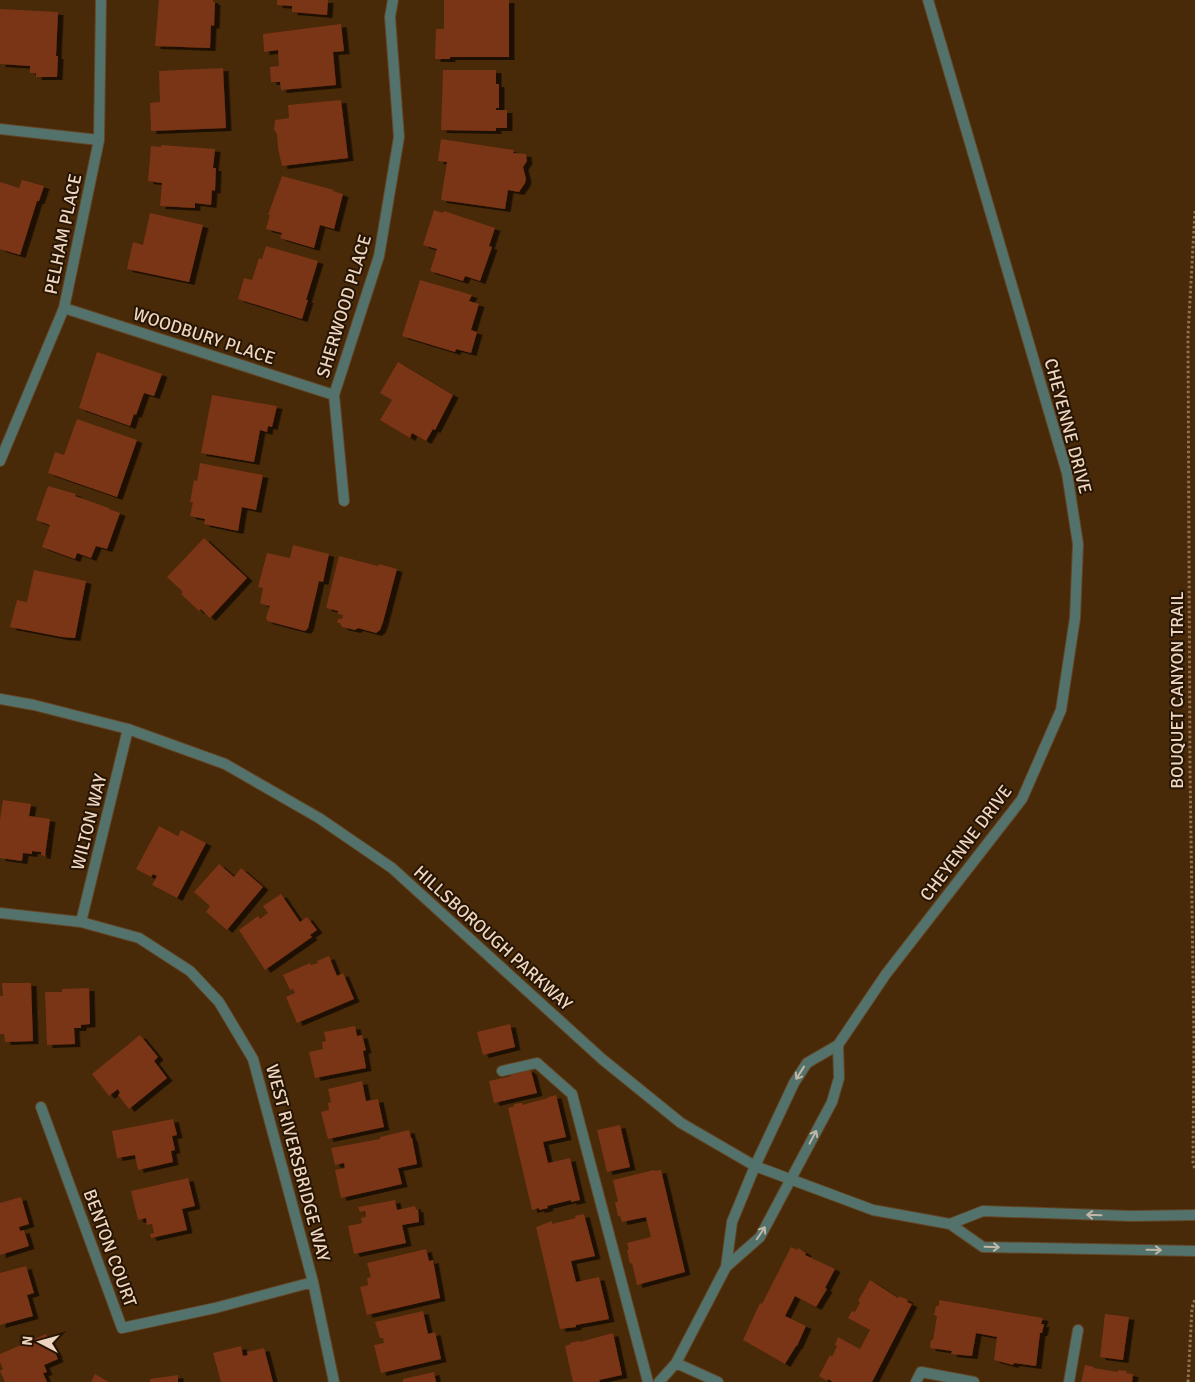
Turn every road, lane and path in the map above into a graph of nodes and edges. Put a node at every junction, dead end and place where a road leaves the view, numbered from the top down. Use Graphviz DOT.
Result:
graph roads {
  1 [pos="101,0"];
  2 [pos="393,0"];
  3 [pos="928,0"];
  4 [pos="0,130"];
  5 [pos="99,140"];
  6 [pos="1195,211"];
  7 [pos="64,308"];
  8 [pos="334,395"];
  9 [pos="0,461"];
  10 [pos="344,501"];
  11 [pos="0,699"];
  12 [pos="128,729"];
  13 [pos="0,913"];
  14 [pos="81,922"];
  15 [pos="838,1045"];
  16 [pos="502,1071"];
  17 [pos="41,1107"];
  18 [pos="755,1166"];
  19 [pos="1195,1170"];
  20 [pos="790,1180"];
  21 [pos="1195,1215"];
  22 [pos="950,1224"];
  23 [pos="1195,1251"];
  24 [pos="726,1267"];
  25 [pos="313,1282"];
  26 [pos="1195,1299"];
  27 [pos="1078,1330"];
  28 [pos="676,1363"];
  29 [pos="334,1382"];
  30 [pos="648,1382"];
  31 [pos="659,1382"];
  32 [pos="718,1382"];
  33 [pos="916,1382"];
  34 [pos="974,1382"];
  35 [pos="1069,1382"];
  36 [pos="1188,1382"];
  1 -- 5 [label="street, PELHAM PLACE"];
  2 -- 8 [label="street, SHERWOOD PLACE"];
  3 -- 15 [label="street, CHEYENNE DRIVE"];
  4 -- 5 [label="street"];
  5 -- 7 [label="street, PELHAM PLACE"];
  6 -- 19 [label="path, BOUQUET CANYON TRAIL"];
  7 -- 8 [label="street, WOODBURY PLACE"];
  7 -- 9 [label="street, PELHAM PLACE"];
  8 -- 10 [label="street, SHERWOOD PLACE"];
  11 -- 12 [label="street, HILLSBOROUGH PARKWAY"];
  12 -- 14 [label="street, WILTON WAY"];
  12 -- 18 [label="street, HILLSBOROUGH PARKWAY"];
  13 -- 14 [label="street, WEST RIVERSBRIDGE WAY"];
  14 -- 25 [label="street, WEST RIVERSBRIDGE WAY"];
  15 -- 18 [label="street, CHEYENNE DRIVE, one-way"];
  20 -- 15 [label="street, one-way"];
  16 -- 30 [label="street"];
  17 -- 25 [label="street, BENTON COURT"];
  18 -- 20 [label="street, HILLSBOROUGH PARKWAY"];
  18 -- 24 [label="street, CHEYENNE DRIVE"];
  20 -- 22 [label="street, HILLSBOROUGH PARKWAY"];
  24 -- 20 [label="street, one-way"];
  21 -- 22 [label="street, one-way"];
  22 -- 23 [label="street, HILLSBOROUGH PARKWAY, one-way"];
  24 -- 28 [label="street"];
  25 -- 29 [label="street, WEST RIVERSBRIDGE WAY"];
  26 -- 36 [label="path"];
  27 -- 35 [label="street"];
  28 -- 31 [label="street"];
  28 -- 32 [label="street"];
  33 -- 34 [label="street"];
}
